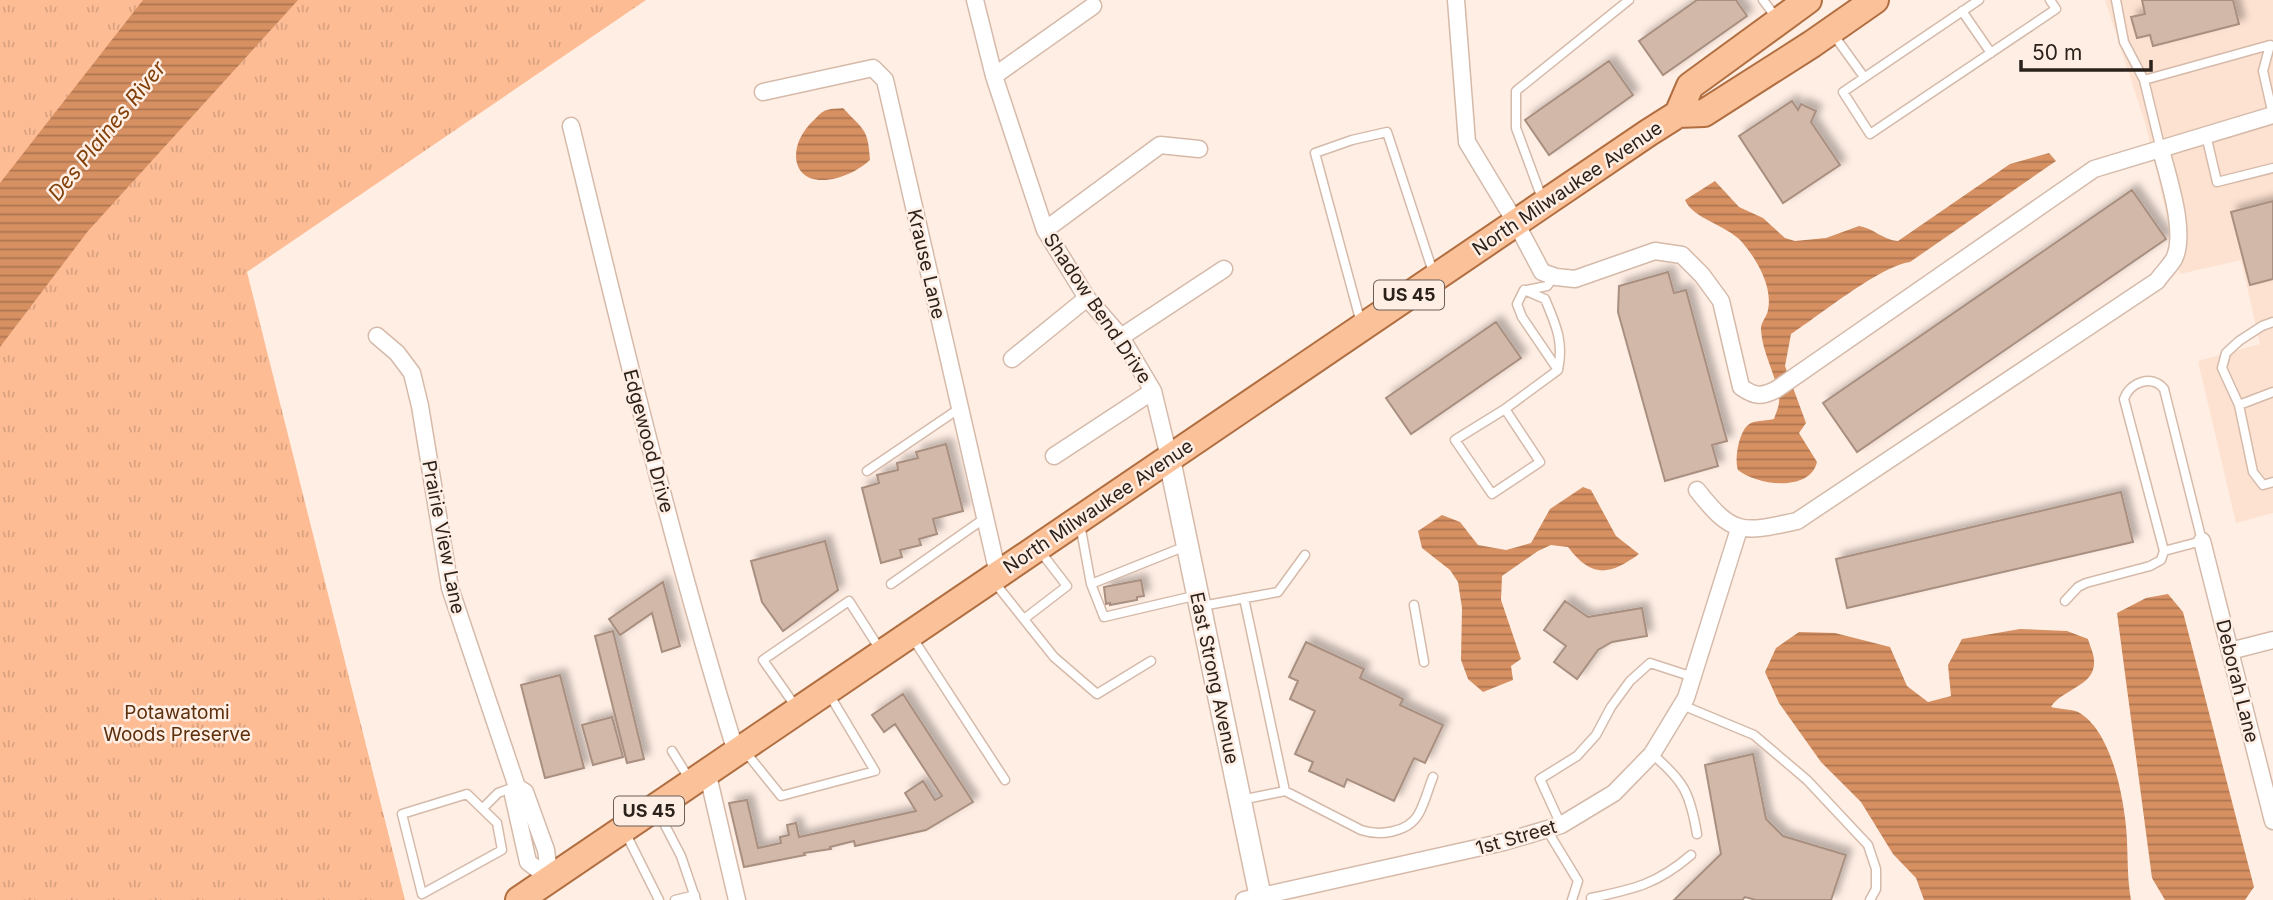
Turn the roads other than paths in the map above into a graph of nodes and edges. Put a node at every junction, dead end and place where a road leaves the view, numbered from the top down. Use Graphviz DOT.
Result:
graph roads {
  1 [pos="975,0"];
  2 [pos="1455,0"];
  3 [pos="1629,0"];
  4 [pos="1763,0"];
  5 [pos="1808,0"];
  6 [pos="1875,0"];
  7 [pos="1979,0"];
  8 [pos="2050,0"];
  9 [pos="2116,0"];
  10 [pos="1093,6"];
  11 [pos="1962,11"];
  12 [pos="1779,22"];
  13 [pos="1831,32"];
  14 [pos="1991,53"];
  15 [pos="994,76"];
  16 [pos="1864,77"];
  17 [pos="2144,79"];
  18 [pos="763,92"];
  19 [pos="1678,114"];
  20 [pos="2273,115"];
  21 [pos="571,127"];
  22 [pos="2206,135"];
  23 [pos="1199,149"];
  24 [pos="2161,150"];
  25 [pos="2273,168"];
  26 [pos="1544,203"];
  27 [pos="1516,223"];
  28 [pos="1045,230"];
  29 [pos="1224,269"];
  30 [pos="1435,277"];
  31 [pos="1554,277"];
  32 [pos="1524,290"];
  33 [pos="1087,298"];
  34 [pos="2273,322"];
  35 [pos="1362,327"];
  36 [pos="377,336"];
  37 [pos="1121,337"];
  38 [pos="1013,359"];
  39 [pos="1558,370"];
  40 [pos="1153,391"];
  41 [pos="2273,392"];
  42 [pos="2239,405"];
  43 [pos="960,408"];
  44 [pos="1505,409"];
  45 [pos="1054,456"];
  46 [pos="1169,457"];
  47 [pos="867,471"];
  48 [pos="2273,482"];
  49 [pos="1697,490"];
  50 [pos="985,518"];
  51 [pos="1079,519"];
  52 [pos="1739,529"];
  53 [pos="2202,541"];
  54 [pos="1187,546"];
  55 [pos="1037,547"];
  56 [pos="2164,551"];
  57 [pos="1305,555"];
  58 [pos="995,576"];
  59 [pos="891,584"];
  60 [pos="1091,584"];
  61 [pos="1244,598"];
  62 [pos="1199,601"];
  63 [pos="2065,601"];
  64 [pos="1414,605"];
  65 [pos="1024,619"];
  66 [pos="910,634"];
  67 [pos="2273,640"];
  68 [pos="2230,651"];
  69 [pos="883,654"];
  70 [pos="1151,660"];
  71 [pos="1424,662"];
  72 [pos="1693,677"];
  73 [pos="827,691"];
  74 [pos="1682,705"];
  75 [pos="798,710"];
  76 [pos="739,750"];
  77 [pos="672,751"];
  78 [pos="1652,754"];
  79 [pos="699,777"];
  80 [pos="1433,777"];
  81 [pos="1005,780"];
  82 [pos="517,787"];
  83 [pos="1285,791"];
  84 [pos="1240,800"];
  85 [pos="656,806"];
  86 [pos="483,808"];
  87 [pos="2273,821"];
  88 [pos="1554,828"];
  89 [pos="623,829"];
  90 [pos="1698,834"];
  91 [pos="1692,855"];
  92 [pos="550,879"];
  93 [pos="1578,881"];
  94 [pos="423,897"];
  95 [pos="696,898"];
  96 [pos="1255,899"];
  97 [pos="1592,899"];
  98 [pos="519,900"];
  99 [pos="657,900"];
  100 [pos="675,900"];
  101 [pos="737,900"];
  102 [pos="1572,900"];
  103 [pos="1870,900"];
  1 -- 15 [label="street, Shadow Bend Drive"];
  2 -- 27 [label="street"];
  3 -- 26 [label="lane"];
  4 -- 12 [label="lane"];
  5 -- 12 [label="main road, North Milwaukee Avenue"];
  6 -- 13 [label="main road, North Milwaukee Avenue / US 45"];
  7 -- 11 [label="lane"];
  8 -- 14 [label="lane"];
  9 -- 17 [label="lane"];
  10 -- 15 [label="street"];
  11 -- 14 [label="lane"];
  11 -- 16 [label="lane"];
  12 -- 19 [label="main road, North Milwaukee Avenue"];
  13 -- 16 [label="lane"];
  13 -- 19 [label="main road, North Milwaukee Avenue / US 45"];
  14 -- 16 [label="lane"];
  15 -- 28 [label="street, Shadow Bend Drive"];
  17 -- 20 [label="lane"];
  17 -- 24 [label="lane"];
  18 -- 43 [label="street, Krause Lane"];
  19 -- 26 [label="main road, North Milwaukee Avenue / US 45"];
  20 -- 22 [label="street"];
  21 -- 76 [label="street, Edgewood Drive"];
  22 -- 24 [label="street"];
  22 -- 25 [label="lane"];
  23 -- 28 [label="street"];
  24 -- 31 [label="street"];
  24 -- 52 [label="street"];
  26 -- 27 [label="main road, North Milwaukee Avenue / US 45"];
  27 -- 30 [label="main road, North Milwaukee Avenue / US 45"];
  27 -- 31 [label="street"];
  28 -- 33 [label="street, Shadow Bend Drive"];
  29 -- 37 [label="street"];
  30 -- 35 [label="main road, North Milwaukee Avenue / US 45"];
  30 -- 35 [label="lane"];
  31 -- 32 [label="lane"];
  32 -- 39 [label="lane"];
  32 -- 39 [label="lane"];
  33 -- 37 [label="street, Shadow Bend Drive"];
  33 -- 38 [label="street"];
  34 -- 42 [label="lane"];
  35 -- 46 [label="main road, North Milwaukee Avenue / US 45"];
  36 -- 82 [label="street, Prairie View Lane"];
  37 -- 40 [label="street, Shadow Bend Drive"];
  39 -- 44 [label="lane"];
  40 -- 45 [label="street"];
  40 -- 46 [label="street, Shadow Bend Drive"];
  41 -- 42 [label="lane"];
  42 -- 48 [label="lane"];
  43 -- 47 [label="lane"];
  43 -- 50 [label="street, Krause Lane"];
  44 -- 44 [label="lane"];
  46 -- 51 [label="main road, North Milwaukee Avenue / US 45"];
  46 -- 54 [label="street, East Strong Avenue"];
  49 -- 52 [label="street"];
  50 -- 58 [label="street, Krause Lane"];
  50 -- 59 [label="lane"];
  51 -- 55 [label="main road, North Milwaukee Avenue / US 45"];
  51 -- 60 [label="lane"];
  52 -- 72 [label="street, 1st Street"];
  53 -- 56 [label="lane"];
  53 -- 56 [label="lane"];
  53 -- 68 [label="street, Deborah Lane"];
  54 -- 60 [label="lane"];
  54 -- 62 [label="street, East Strong Avenue"];
  55 -- 58 [label="main road, North Milwaukee Avenue / US 45"];
  55 -- 65 [label="lane"];
  56 -- 63 [label="lane"];
  57 -- 61 [label="lane"];
  58 -- 65 [label="lane"];
  58 -- 66 [label="main road, North Milwaukee Avenue / US 45"];
  60 -- 62 [label="lane"];
  61 -- 62 [label="lane"];
  61 -- 83 [label="lane"];
  62 -- 84 [label="street, East Strong Avenue"];
  64 -- 71 [label="lane"];
  65 -- 70 [label="lane"];
  66 -- 69 [label="main road, North Milwaukee Avenue / US 45"];
  66 -- 81 [label="lane"];
  67 -- 68 [label="street"];
  68 -- 87 [label="street, Deborah Lane"];
  69 -- 73 [label="main road, North Milwaukee Avenue / US 45"];
  69 -- 75 [label="lane"];
  72 -- 74 [label="street, 1st Street"];
  72 -- 88 [label="lane"];
  73 -- 75 [label="main road, North Milwaukee Avenue / US 45"];
  73 -- 76 [label="lane"];
  74 -- 78 [label="street, 1st Street"];
  74 -- 103 [label="lane"];
  75 -- 76 [label="main road, North Milwaukee Avenue / US 45"];
  76 -- 79 [label="main road, North Milwaukee Avenue / US 45"];
  77 -- 79 [label="lane"];
  78 -- 88 [label="street, 1st Street"];
  78 -- 90 [label="lane"];
  79 -- 85 [label="main road, North Milwaukee Avenue / US 45"];
  79 -- 101 [label="street"];
  80 -- 83 [label="lane"];
  82 -- 86 [label="lane"];
  82 -- 92 [label="street, Prairie View Lane"];
  83 -- 84 [label="lane"];
  84 -- 96 [label="street, East Strong Avenue"];
  85 -- 89 [label="main road, North Milwaukee Avenue / US 45"];
  85 -- 95 [label="lane"];
  86 -- 94 [label="lane"];
  86 -- 94 [label="lane"];
  88 -- 93 [label="lane"];
  88 -- 96 [label="street, 1st Street"];
  89 -- 92 [label="main road, North Milwaukee Avenue / US 45"];
  89 -- 99 [label="lane"];
  91 -- 97 [label="lane"];
  92 -- 98 [label="main road, North Milwaukee Avenue / US 45"];
  93 -- 97 [label="lane"];
  93 -- 102 [label="lane"];
  95 -- 100 [label="lane"];
}
